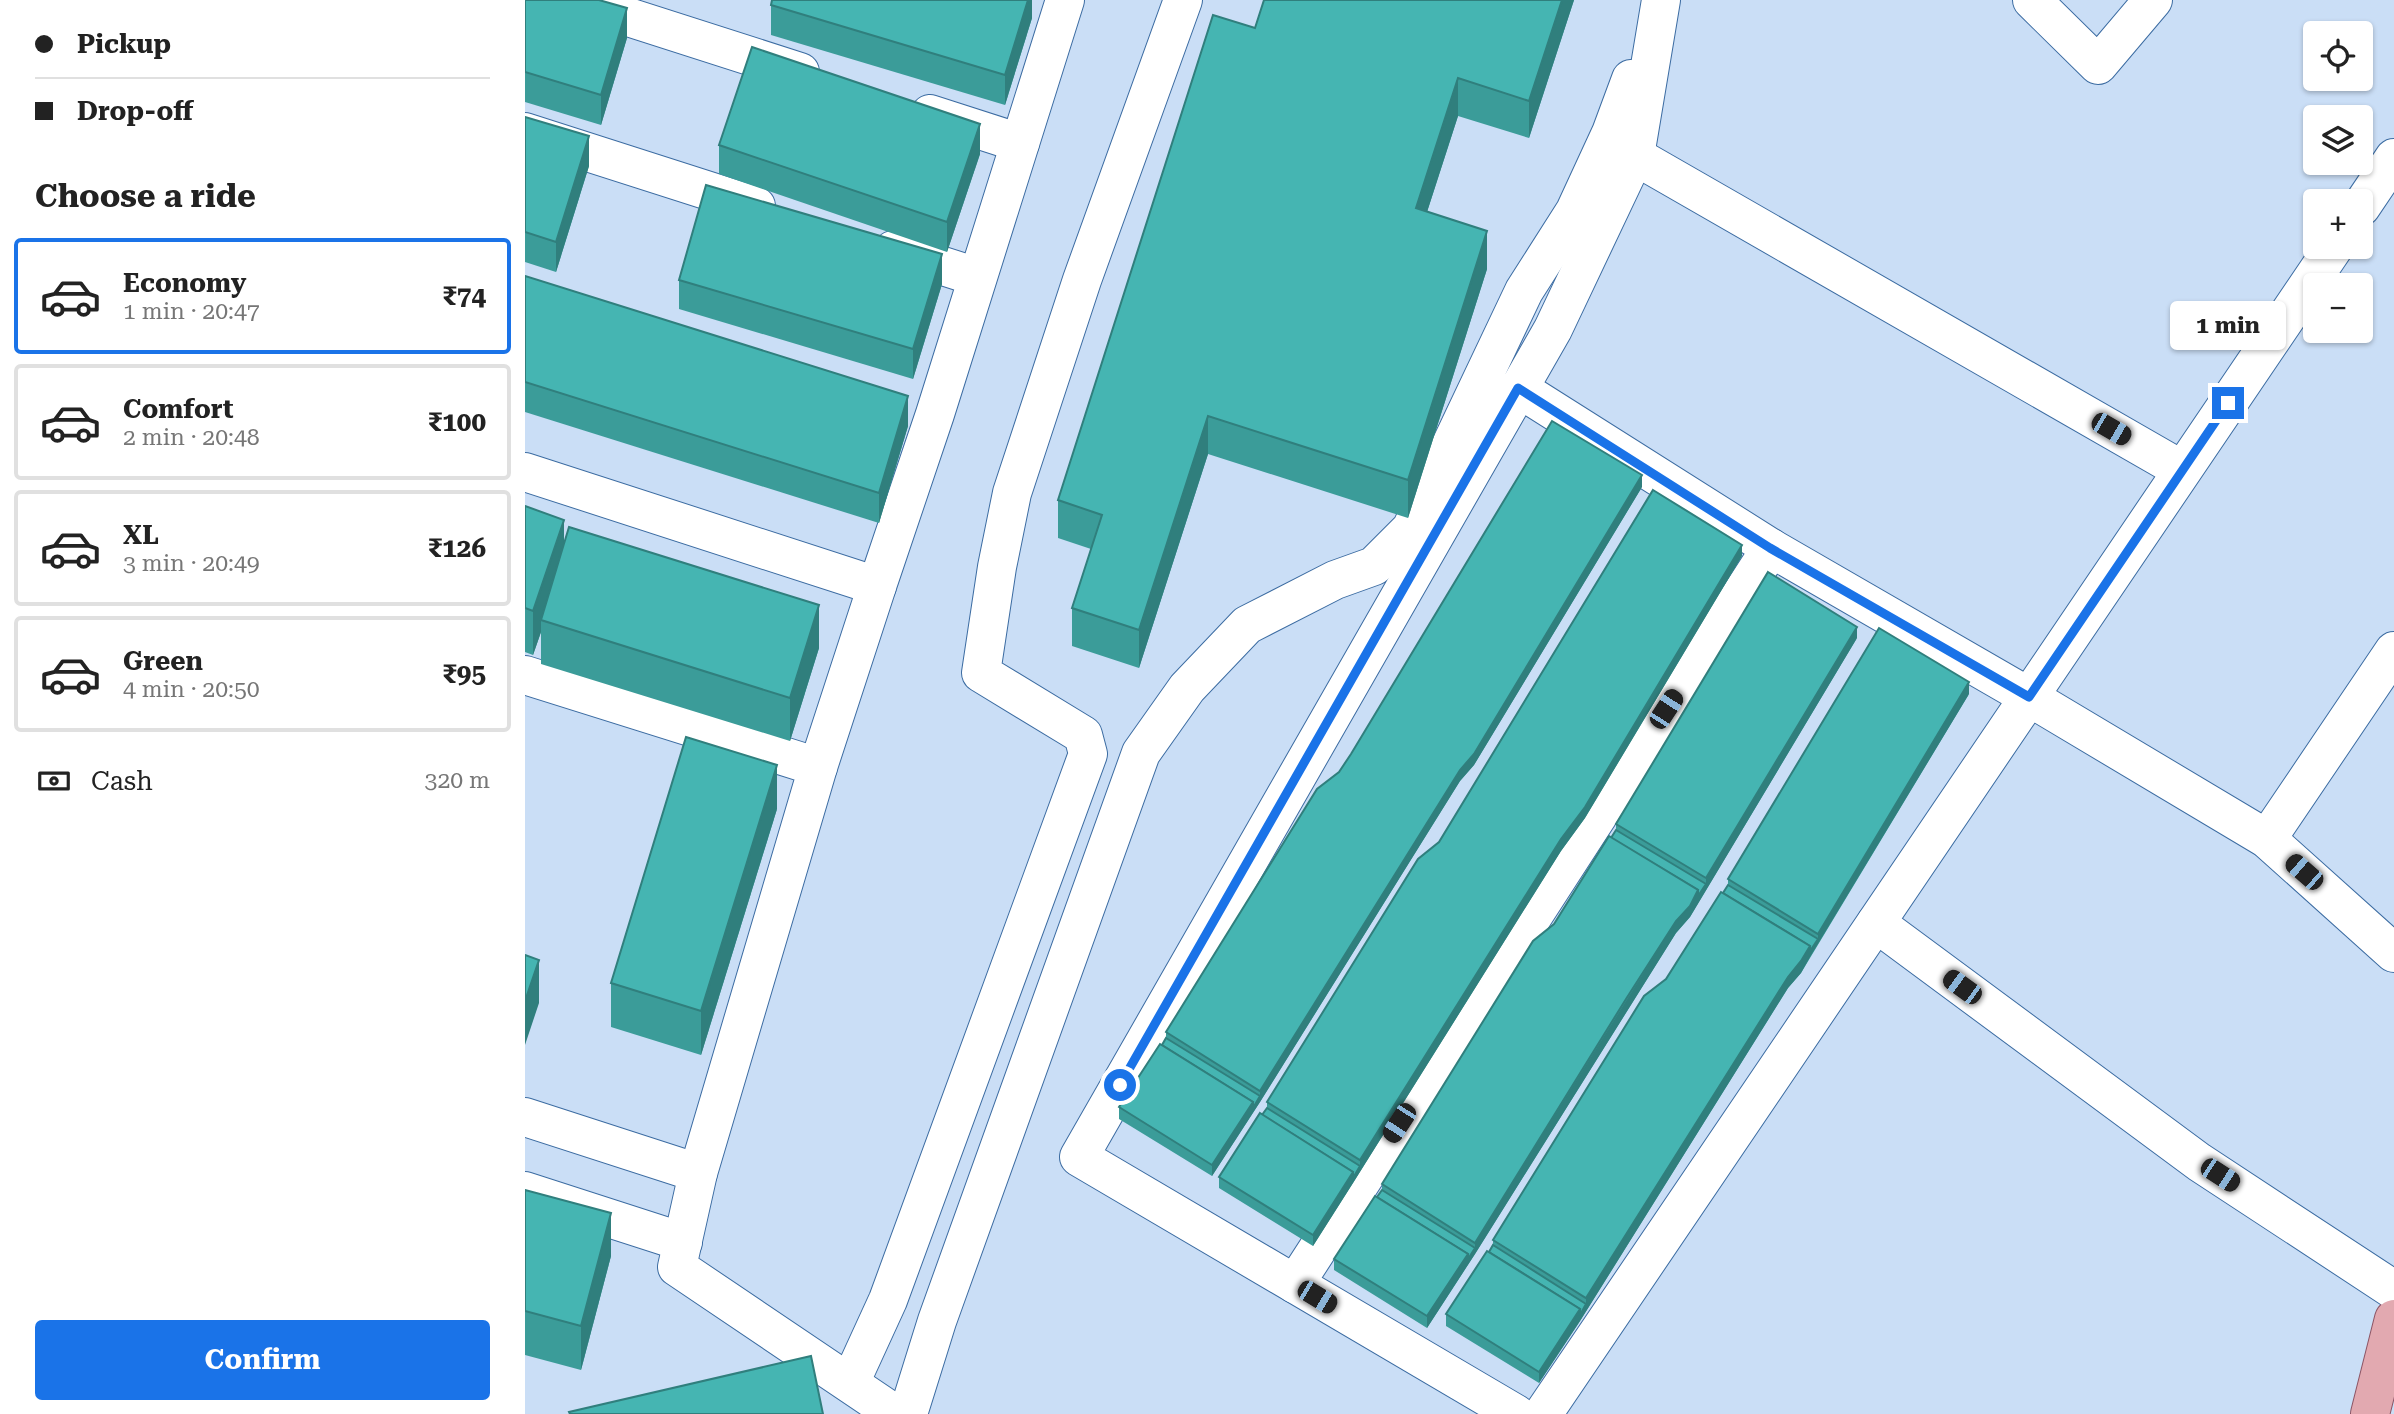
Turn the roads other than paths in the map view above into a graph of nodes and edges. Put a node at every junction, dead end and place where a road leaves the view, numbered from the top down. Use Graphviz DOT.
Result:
graph roads {
  1 [pos="575,0"];
  2 [pos="1183,0"];
  3 [pos="1660,0"];
  4 [pos="2032,0"];
  5 [pos="2153,0"];
  6 [pos="1056,2"];
  7 [pos="837,84"];
  8 [pos="902,105"];
  9 [pos="525,132"];
  10 [pos="1020,143"];
  11 [pos="1635,156"];
  12 [pos="2394,158"];
  13 [pos="2373,189"];
  14 [pos="791,218"];
  15 [pos="857,239"];
  16 [pos="2326,259"];
  17 [pos="977,277"];
  18 [pos="1518,388"];
  19 [pos="2182,470"];
  20 [pos="525,472"];
  21 [pos="1770,548"];
  22 [pos="877,586"];
  23 [pos="2394,651"];
  24 [pos="525,675"];
  25 [pos="2029,697"];
  26 [pos="1088,754"];
  27 [pos="818,767"];
  28 [pos="1134,768"];
  29 [pos="2267,839"];
  30 [pos="1876,923"];
  31 [pos="2394,953"];
  32 [pos="525,1117"];
  33 [pos="698,1173"];
  34 [pos="525,1191"];
  35 [pos="683,1241"];
  36 [pos="1295,1284"];
  37 [pos="2394,1290"];
  38 [pos="2394,1319"];
  39 [pos="850,1383"];
  40 [pos="895,1414"];
  41 [pos="908,1414"];
  42 [pos="1515,1414"];
  43 [pos="1543,1414"];
  44 [pos="2370,1414"];
  1 -- 7 [label="street"];
  2 -- 26 [label="street"];
  3 -- 11 [label="street"];
  3 -- 28 [label="street"];
  4 -- 5 [label="street"];
  6 -- 10 [label="street"];
  8 -- 10 [label="street"];
  9 -- 14 [label="street"];
  10 -- 17 [label="street"];
  11 -- 18 [label="street"];
  11 -- 19 [label="street"];
  12 -- 13 [label="street"];
  15 -- 17 [label="street"];
  16 -- 19 [label="street"];
  17 -- 22 [label="street"];
  18 -- 21 [label="street"];
  18 -- 36 [label="street"];
  19 -- 25 [label="street"];
  20 -- 22 [label="street"];
  21 -- 25 [label="street"];
  21 -- 36 [label="street"];
  22 -- 27 [label="street"];
  23 -- 29 [label="street"];
  24 -- 27 [label="street"];
  25 -- 29 [label="street"];
  25 -- 30 [label="street"];
  26 -- 28 [label="street"];
  26 -- 39 [label="street"];
  27 -- 33 [label="street"];
  28 -- 41 [label="street"];
  29 -- 31 [label="street"];
  30 -- 37 [label="street"];
  30 -- 43 [label="street"];
  32 -- 33 [label="street"];
  33 -- 35 [label="street"];
  34 -- 35 [label="street"];
  35 -- 39 [label="street"];
  36 -- 42 [label="street"];
  38 -- 44 [label="main road"];
  39 -- 40 [label="street"];
}
